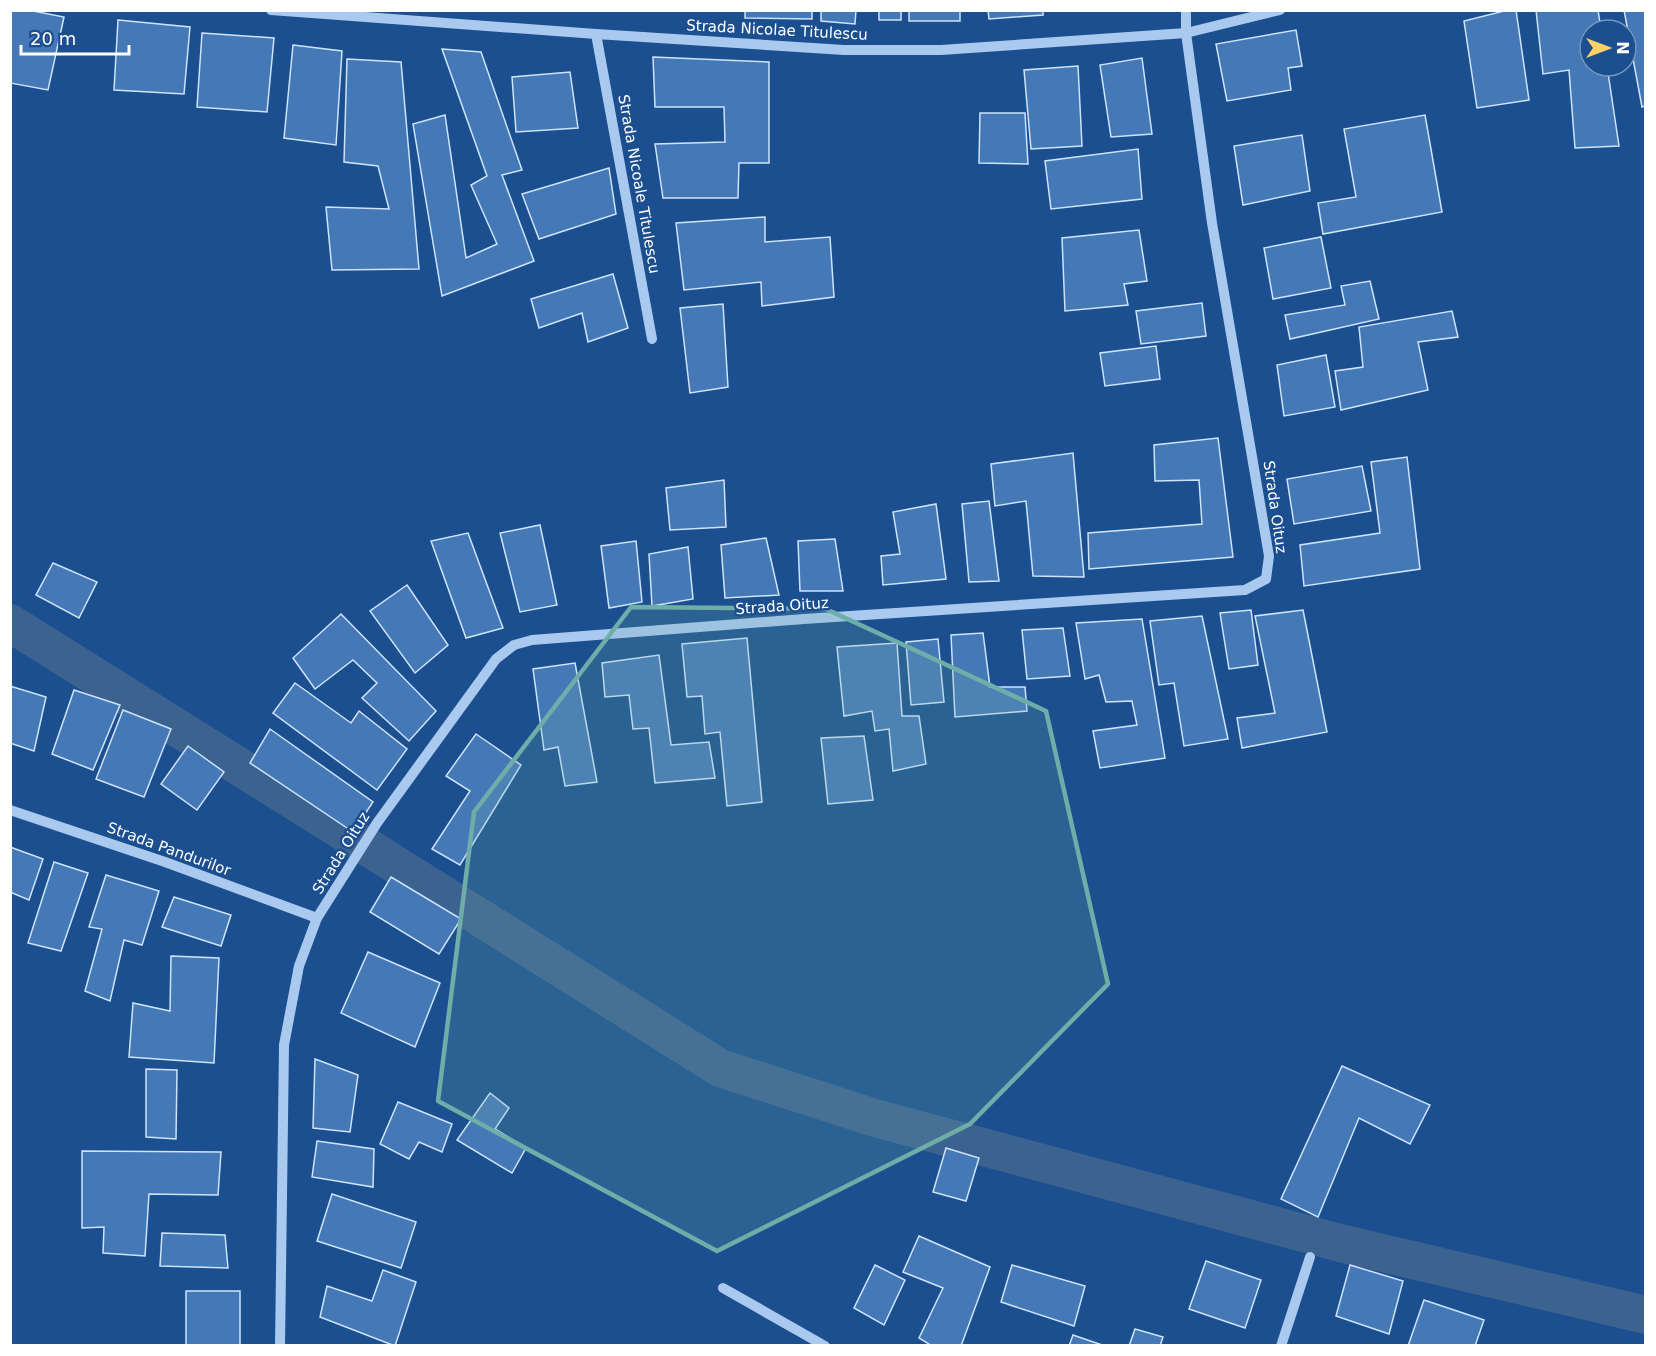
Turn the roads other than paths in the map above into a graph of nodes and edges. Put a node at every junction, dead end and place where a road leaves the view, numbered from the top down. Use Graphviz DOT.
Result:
graph roads {
  1 [pos="271,10"];
  2 [pos="1186,10"];
  3 [pos="1280,10"];
  4 [pos="1186,33"];
  5 [pos="596,34"];
  6 [pos="652,339"];
  7 [pos="10,810"];
  8 [pos="317,918"];
  9 [pos="1310,1257"];
  10 [pos="723,1288"];
  11 [pos="280,1346"];
  12 [pos="825,1346"];
  13 [pos="1281,1346"];
  1 -- 5 [label="street, Strada Nicolae Titulescu"];
  2 -- 4 [label="street"];
  3 -- 4 [label="street, Strada Nicolae Titulescu"];
  4 -- 5 [label="street, Strada Nicolae Titulescu"];
  4 -- 8 [label="street, Strada Oituz"];
  5 -- 6 [label="street, Strada Nicoale Titulescu"];
  7 -- 8 [label="street, Strada Pandurilor"];
  8 -- 11 [label="street, Strada Oituz"];
  9 -- 13 [label="street"];
  10 -- 12 [label="street"];
}
